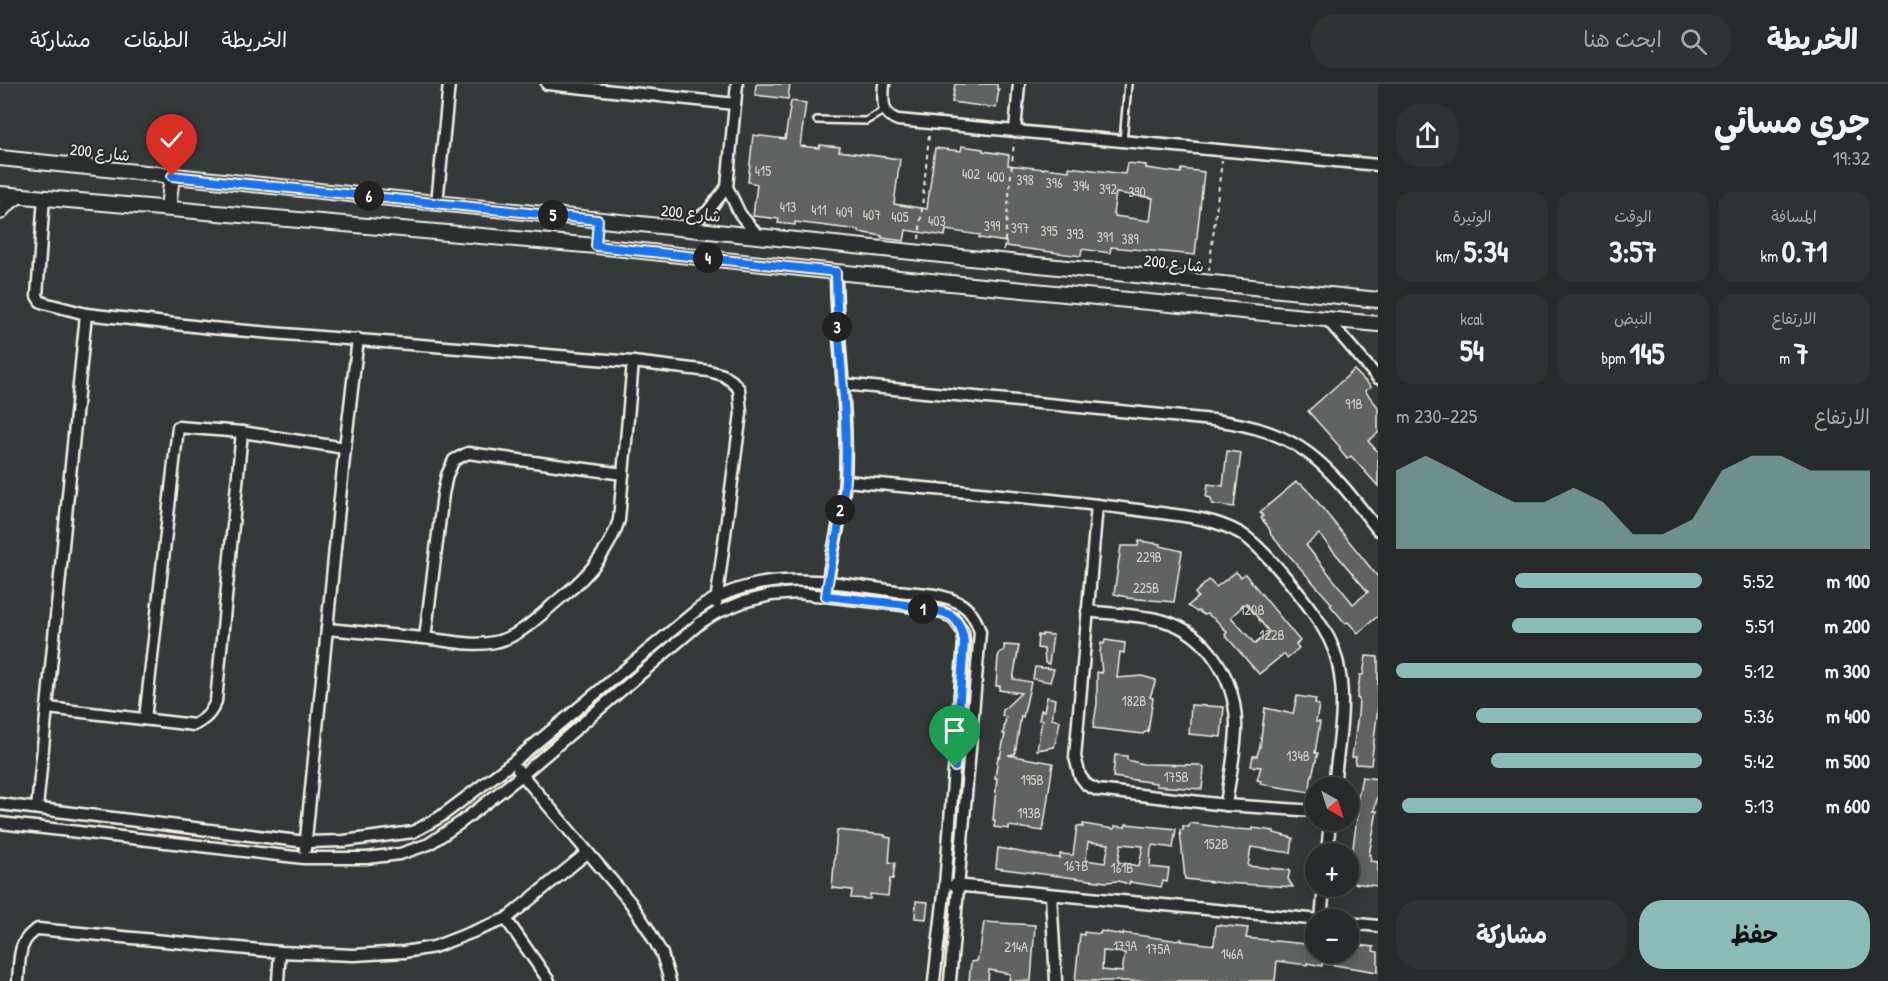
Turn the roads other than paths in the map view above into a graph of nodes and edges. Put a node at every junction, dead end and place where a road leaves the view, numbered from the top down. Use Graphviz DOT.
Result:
graph roads {
  1 [pos="449,84"];
  2 [pos="547,84"];
  3 [pos="737,84"];
  4 [pos="884,84"];
  5 [pos="1019,84"];
  6 [pos="1128,84"];
  7 [pos="735,104"];
  8 [pos="885,110"];
  9 [pos="818,120"];
  10 [pos="1015,131"];
  11 [pos="1123,142"];
  12 [pos="0,158"];
  13 [pos="1378,165"];
  14 [pos="172,176"];
  15 [pos="727,187"];
  16 [pos="0,194"];
  17 [pos="18,196"];
  18 [pos="44,197"];
  19 [pos="437,203"];
  20 [pos="168,208"];
  21 [pos="0,212"];
  22 [pos="598,220"];
  23 [pos="682,229"];
  24 [pos="759,237"];
  25 [pos="596,246"];
  26 [pos="978,259"];
  27 [pos="836,272"];
  28 [pos="976,285"];
  29 [pos="1378,300"];
  30 [pos="86,314"];
  31 [pos="1327,319"];
  32 [pos="1378,324"];
  33 [pos="358,339"];
  34 [pos="633,362"];
  35 [pos="1378,378"];
  36 [pos="842,384"];
  37 [pos="242,432"];
  38 [pos="345,448"];
  39 [pos="623,474"];
  40 [pos="845,481"];
  41 [pos="1097,505"];
  42 [pos="1378,530"];
  43 [pos="828,581"];
  44 [pos="826,596"];
  45 [pos="716,597"];
  46 [pos="1087,611"];
  47 [pos="716,613"];
  48 [pos="327,629"];
  49 [pos="426,638"];
  50 [pos="48,708"];
  51 [pos="145,719"];
  52 [pos="512,763"];
  53 [pos="522,775"];
  54 [pos="1335,777"];
  55 [pos="0,804"];
  56 [pos="1226,805"];
  57 [pos="37,808"];
  58 [pos="1305,810"];
  59 [pos="0,823"];
  60 [pos="306,842"];
  61 [pos="587,853"];
  62 [pos="304,858"];
  63 [pos="945,885"];
  64 [pos="959,885"];
  65 [pos="1051,895"];
  66 [pos="506,919"];
  67 [pos="1305,919"];
  68 [pos="1359,924"];
  69 [pos="1378,926"];
  70 [pos="280,952"];
  71 [pos="18,981"];
  72 [pos="278,981"];
  73 [pos="549,981"];
  74 [pos="670,981"];
  75 [pos="934,981"];
  76 [pos="950,981"];
  77 [pos="1056,981"];
  1 -- 19 [label="street"];
  2 -- 7 [label="street"];
  3 -- 7 [label="street"];
  4 -- 8 [label="street"];
  5 -- 10 [label="street"];
  6 -- 11 [label="lane"];
  7 -- 15 [label="street"];
  8 -- 9 [label="lane"];
  8 -- 10 [label="street"];
  10 -- 11 [label="street"];
  11 -- 13 [label="street"];
  12 -- 14 [label="street, شارع 200"];
  14 -- 19 [label="street, شارع 200"];
  14 -- 20 [label="street"];
  15 -- 23 [label="street"];
  15 -- 24 [label="street"];
  16 -- 17 [label="street"];
  17 -- 18 [label="street"];
  17 -- 21 [label="street"];
  18 -- 20 [label="street"];
  18 -- 30 [label="street"];
  19 -- 22 [label="street, شارع 200"];
  20 -- 25 [label="street"];
  22 -- 23 [label="street, شارع 200"];
  22 -- 25 [label="street"];
  23 -- 24 [label="street, شارع 200"];
  24 -- 26 [label="street, شارع 200"];
  25 -- 27 [label="street"];
  26 -- 28 [label="street"];
  26 -- 29 [label="street, شارع 200"];
  27 -- 28 [label="street"];
  27 -- 36 [label="street"];
  28 -- 31 [label="street"];
  30 -- 33 [label="street"];
  30 -- 50 [label="street"];
  31 -- 32 [label="street"];
  31 -- 35 [label="street"];
  33 -- 34 [label="street"];
  33 -- 38 [label="street"];
  34 -- 39 [label="street"];
  34 -- 45 [label="street"];
  36 -- 40 [label="street"];
  36 -- 42 [label="street"];
  37 -- 38 [label="street"];
  37 -- 51 [label="street"];
  37 -- 51 [label="street"];
  38 -- 48 [label="street"];
  39 -- 49 [label="street"];
  39 -- 49 [label="street"];
  40 -- 41 [label="street"];
  40 -- 43 [label="street"];
  41 -- 46 [label="street"];
  41 -- 54 [label="street"];
  43 -- 44 [label="street"];
  43 -- 45 [label="street"];
  43 -- 64 [label="street"];
  44 -- 47 [label="street"];
  44 -- 63 [label="street"];
  45 -- 47 [label="street"];
  45 -- 52 [label="street"];
  46 -- 56 [label="street"];
  46 -- 56 [label="street"];
  47 -- 53 [label="street"];
  48 -- 49 [label="street"];
  48 -- 60 [label="street"];
  50 -- 51 [label="street"];
  50 -- 57 [label="street"];
  52 -- 53 [label="street"];
  52 -- 60 [label="street"];
  53 -- 61 [label="street"];
  53 -- 62 [label="street"];
  55 -- 57 [label="street"];
  56 -- 58 [label="street"];
  57 -- 60 [label="street"];
  59 -- 62 [label="street"];
  60 -- 62 [label="street"];
  61 -- 66 [label="street"];
  61 -- 74 [label="street"];
  63 -- 64 [label="street"];
  63 -- 75 [label="street"];
  64 -- 65 [label="street"];
  64 -- 76 [label="street"];
  65 -- 67 [label="street"];
  65 -- 77 [label="street"];
  66 -- 70 [label="street"];
  66 -- 73 [label="street"];
  68 -- 69 [label="street"];
  70 -- 71 [label="street"];
  70 -- 72 [label="street"];
}
